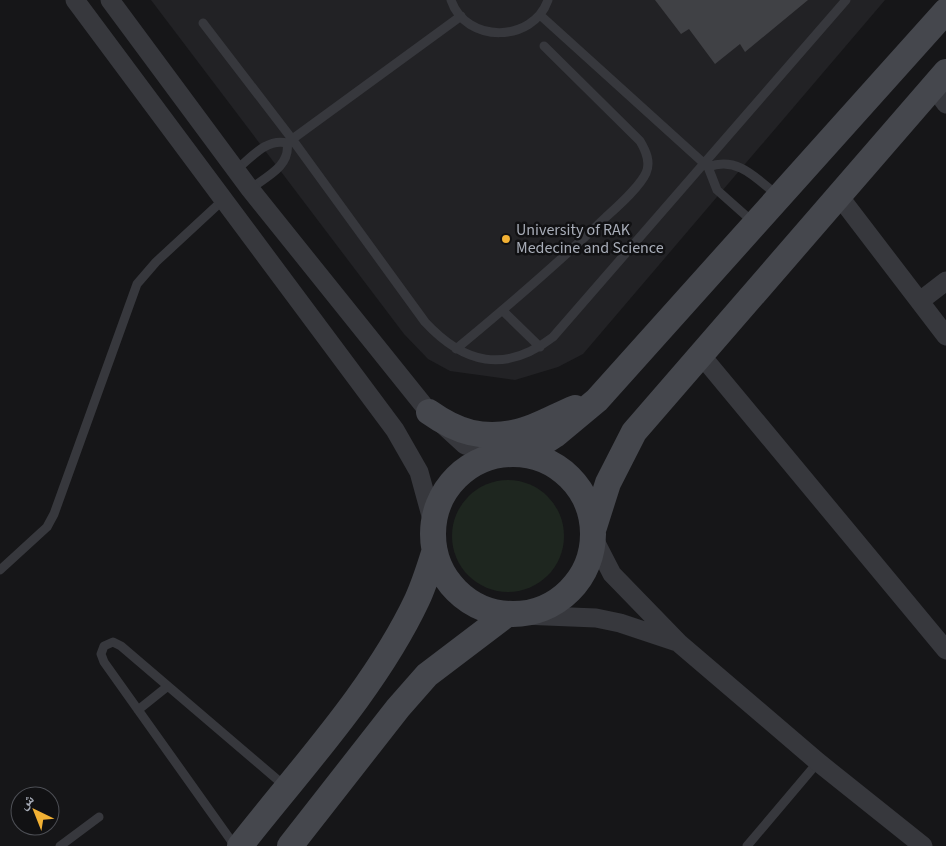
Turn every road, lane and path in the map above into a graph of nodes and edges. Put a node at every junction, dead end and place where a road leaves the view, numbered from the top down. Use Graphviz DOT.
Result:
graph roads {
  1 [pos="75,0"];
  2 [pos="110,0"];
  3 [pos="451,0"];
  4 [pos="548,0"];
  5 [pos="846,0"];
  6 [pos="938,0"];
  7 [pos="540,15"];
  8 [pos="461,16"];
  9 [pos="938,20"];
  10 [pos="203,24"];
  11 [pos="544,46"];
  12 [pos="942,87"];
  13 [pos="289,141"];
  14 [pos="706,166"];
  15 [pos="236,170"];
  16 [pos="250,189"];
  17 [pos="838,196"];
  18 [pos="780,197"];
  19 [pos="223,200"];
  20 [pos="756,224"];
  21 [pos="946,281"];
  22 [pos="920,301"];
  23 [pos="503,311"];
  24 [pos="946,336"];
  25 [pos="540,347"];
  26 [pos="456,349"];
  27 [pos="701,355"];
  28 [pos="597,400"];
  29 [pos="429,412"];
  30 [pos="500,454"];
  31 [pos="526,454"];
  32 [pos="433,524"];
  33 [pos="594,533"];
  34 [pos="434,553"];
  35 [pos="0,570"];
  36 [pos="514,615"];
  37 [pos="680,644"];
  38 [pos="946,650"];
  39 [pos="168,686"];
  40 [pos="138,710"];
  41 [pos="818,762"];
  42 [pos="286,787"];
  43 [pos="99,817"];
  44 [pos="60,846"];
  45 [pos="235,846"];
  46 [pos="240,846"];
  47 [pos="290,846"];
  48 [pos="747,846"];
  49 [pos="923,846"];
  1 -- 19 [label="street"];
  2 -- 15 [label="street"];
  3 -- 8 [label="lane"];
  4 -- 7 [label="lane"];
  5 -- 14 [label="lane"];
  6 -- 9 [label="main road"];
  7 -- 8 [label="lane"];
  7 -- 14 [label="lane"];
  8 -- 13 [label="lane"];
  9 -- 18 [label="main road"];
  10 -- 13 [label="lane"];
  11 -- 23 [label="lane"];
  12 -- 17 [label="main road"];
  13 -- 15 [label="lane"];
  13 -- 16 [label="lane"];
  13 -- 26 [label="lane"];
  14 -- 18 [label="lane"];
  14 -- 20 [label="lane"];
  14 -- 25 [label="lane"];
  15 -- 16 [label="street"];
  16 -- 29 [label="street"];
  17 -- 22 [label="street"];
  17 -- 27 [label="main road"];
  18 -- 20 [label="main road"];
  19 -- 32 [label="street"];
  19 -- 35 [label="lane"];
  20 -- 28 [label="main road"];
  21 -- 22 [label="street"];
  22 -- 24 [label="street"];
  23 -- 25 [label="lane"];
  23 -- 26 [label="lane"];
  25 -- 26 [label="lane"];
  27 -- 33 [label="main road"];
  27 -- 38 [label="street"];
  28 -- 29 [label="main road"];
  28 -- 31 [label="main road"];
  29 -- 30 [label="street"];
  30 -- 31 [label="main road"];
  30 -- 32 [label="main road"];
  31 -- 33 [label="main road"];
  32 -- 34 [label="main road"];
  33 -- 36 [label="main road"];
  33 -- 37 [label="street"];
  34 -- 36 [label="main road"];
  34 -- 42 [label="main road"];
  36 -- 37 [label="street"];
  36 -- 47 [label="main road"];
  37 -- 41 [label="street"];
  39 -- 40 [label="lane"];
  39 -- 40 [label="lane"];
  39 -- 42 [label="lane"];
  40 -- 45 [label="lane"];
  41 -- 48 [label="lane"];
  41 -- 49 [label="street"];
  42 -- 46 [label="main road"];
  43 -- 44 [label="lane"];
}
